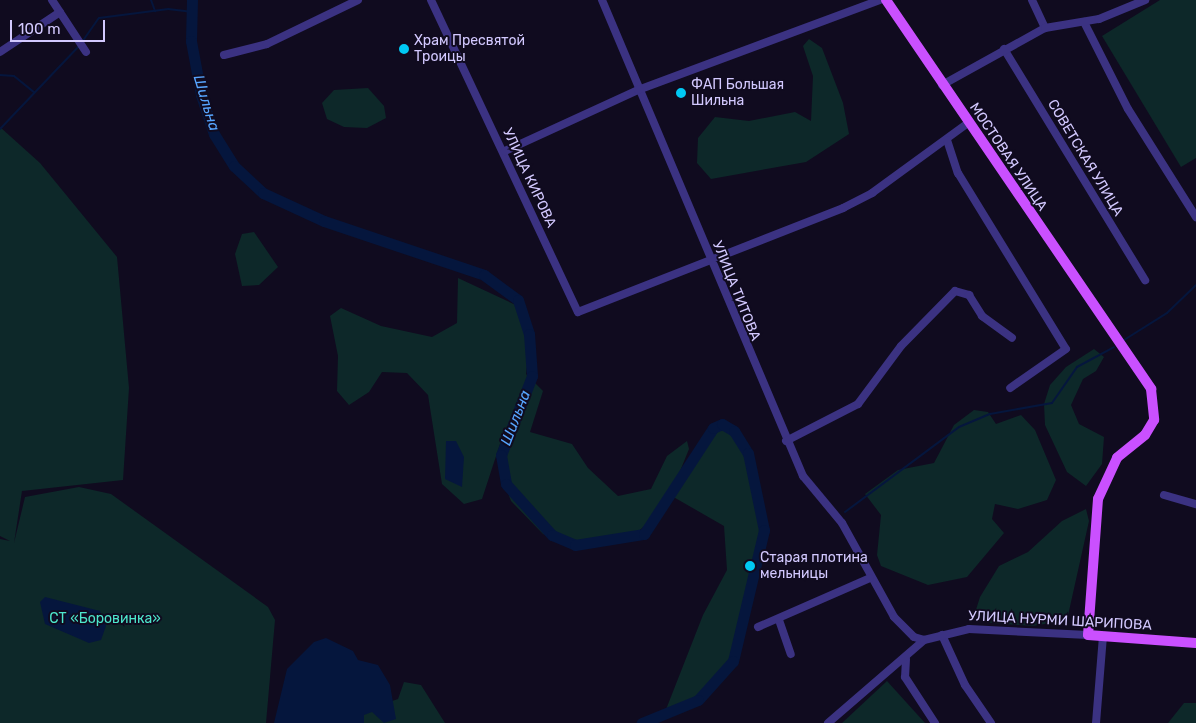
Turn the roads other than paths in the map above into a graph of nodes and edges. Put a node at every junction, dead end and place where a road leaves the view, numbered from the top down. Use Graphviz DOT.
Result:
graph roads {
  1 [pos="52,0"];
  2 [pos="358,0"];
  3 [pos="431,0"];
  4 [pos="602,0"];
  5 [pos="880,0"];
  6 [pos="886,0"];
  7 [pos="1032,0"];
  8 [pos="1145,0"];
  9 [pos="60,12"];
  10 [pos="1084,22"];
  11 [pos="1045,28"];
  12 [pos="1004,49"];
  13 [pos="0,52"];
  14 [pos="86,52"];
  15 [pos="224,55"];
  16 [pos="942,85"];
  17 [pos="638,90"];
  18 [pos="968,124"];
  19 [pos="947,140"];
  20 [pos="505,151"];
  21 [pos="1196,216"];
  22 [pos="710,260"];
  23 [pos="1145,280"];
  24 [pos="1012,338"];
  25 [pos="1010,388"];
  26 [pos="786,441"];
  27 [pos="1164,496"];
  28 [pos="1196,504"];
  29 [pos="870,578"];
  30 [pos="779,620"];
  31 [pos="758,627"];
  32 [pos="942,635"];
  33 [pos="1088,635"];
  34 [pos="1103,636"];
  35 [pos="924,640"];
  36 [pos="1196,643"];
  37 [pos="790,654"];
  38 [pos="906,659"];
  39 [pos="828,723"];
  40 [pos="935,723"];
  41 [pos="991,723"];
  42 [pos="1096,723"];
  1 -- 9 [label="street"];
  2 -- 15 [label="street"];
  3 -- 20 [label="street, УЛИЦА КИРОВА"];
  4 -- 17 [label="street, УЛИЦА ТИТОВА"];
  5 -- 17 [label="street"];
  6 -- 16 [label="main road, МОСТОВАЯ УЛИЦА"];
  7 -- 11 [label="street"];
  8 -- 10 [label="street"];
  9 -- 13 [label="street"];
  9 -- 14 [label="street"];
  10 -- 11 [label="street"];
  10 -- 21 [label="street"];
  11 -- 12 [label="street"];
  12 -- 16 [label="street"];
  12 -- 23 [label="street, СОВЕТСКАЯ УЛИЦА"];
  16 -- 18 [label="main road, МОСТОВАЯ УЛИЦА"];
  17 -- 20 [label="street"];
  17 -- 22 [label="street, УЛИЦА ТИТОВА"];
  18 -- 19 [label="street"];
  18 -- 33 [label="main road, МОСТОВАЯ УЛИЦА"];
  19 -- 22 [label="street"];
  19 -- 25 [label="street"];
  20 -- 22 [label="street, УЛИЦА КИРОВА"];
  22 -- 26 [label="street, УЛИЦА ТИТОВА"];
  24 -- 26 [label="street"];
  26 -- 29 [label="street, УЛИЦА ТИТОВА"];
  27 -- 28 [label="street"];
  29 -- 30 [label="street"];
  29 -- 35 [label="street, УЛИЦА ТИТОВА"];
  30 -- 31 [label="street"];
  30 -- 37 [label="street"];
  32 -- 33 [label="street, УЛИЦА НУРМИ ШАРИПОВА"];
  32 -- 35 [label="street, УЛИЦА НУРМИ ШАРИПОВА"];
  32 -- 41 [label="street"];
  33 -- 34 [label="main road, УЛИЦА НУРМИ ШАРИПОВА"];
  34 -- 36 [label="main road, УЛИЦА НУРМИ ШАРИПОВА"];
  34 -- 42 [label="street"];
  35 -- 38 [label="street"];
  38 -- 39 [label="street"];
  38 -- 40 [label="street"];
}
